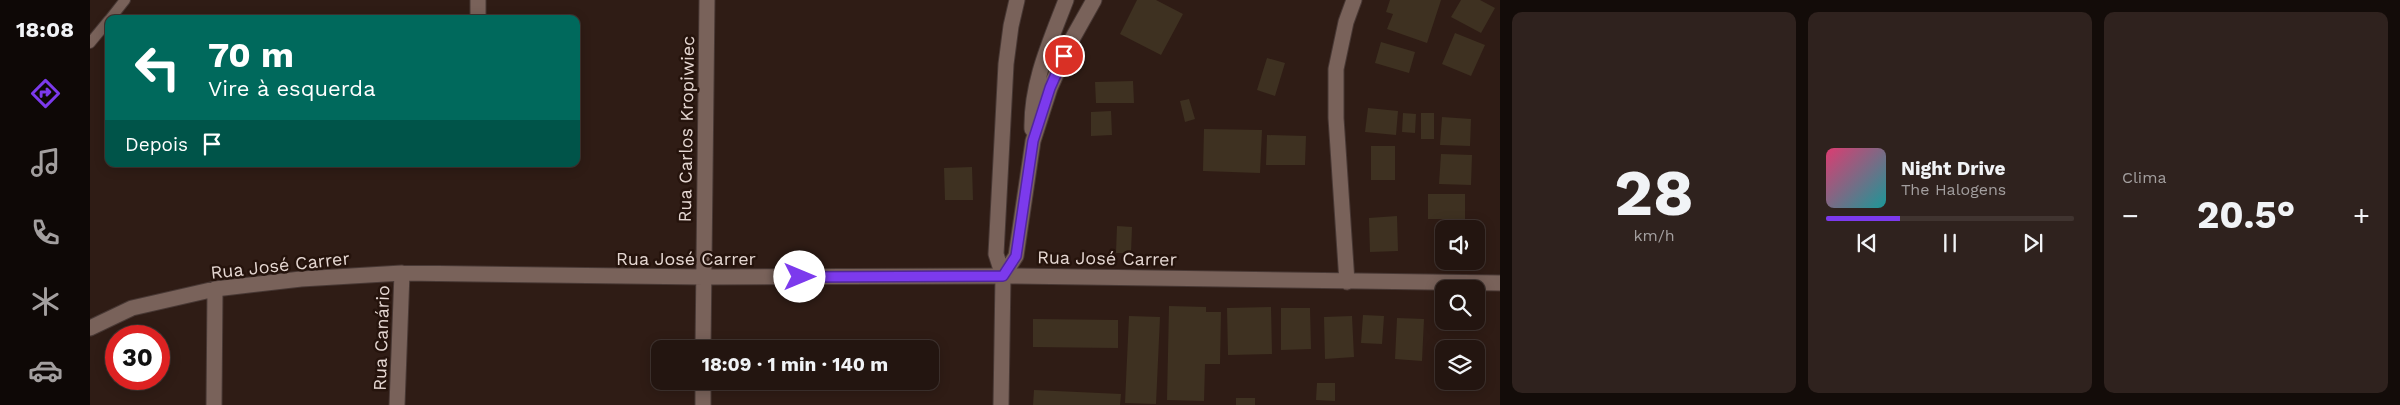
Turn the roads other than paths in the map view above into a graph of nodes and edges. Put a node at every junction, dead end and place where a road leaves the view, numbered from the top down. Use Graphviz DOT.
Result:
graph roads {
  1 [pos="125,0"];
  2 [pos="478,0"];
  3 [pos="707,0"];
  4 [pos="1017,0"];
  5 [pos="1066,0"];
  6 [pos="1094,0"];
  7 [pos="1354,0"];
  8 [pos="112,15"];
  9 [pos="478,15"];
  10 [pos="105,24"];
  11 [pos="90,43"];
  12 [pos="1033,141"];
  13 [pos="402,273"];
  14 [pos="1003,276"];
  15 [pos="704,277"];
  16 [pos="1347,282"];
  17 [pos="1500,283"];
  18 [pos="215,289"];
  19 [pos="90,328"];
  20 [pos="703,340"];
  21 [pos="703,390"];
  22 [pos="214,405"];
  23 [pos="397,405"];
  24 [pos="703,405"];
  25 [pos="1001,405"];
  1 -- 8 [label="lane"];
  2 -- 9 [label="street"];
  3 -- 15 [label="street, Rua Carlos Kropiwiec"];
  4 -- 14 [label="street"];
  5 -- 12 [label="street"];
  6 -- 12 [label="street"];
  7 -- 16 [label="street"];
  10 -- 11 [label="lane"];
  12 -- 14 [label="street"];
  13 -- 15 [label="street, Rua José Carrer"];
  13 -- 18 [label="street, Rua José Carrer"];
  13 -- 23 [label="street, Rua Canário"];
  14 -- 15 [label="street, Rua José Carrer"];
  14 -- 16 [label="street, Rua José Carrer"];
  14 -- 25 [label="street"];
  15 -- 20 [label="street, Rua Carlos Kropiwiec"];
  16 -- 17 [label="street, Rua José Carrer"];
  18 -- 19 [label="street, Rua José Carrer"];
  18 -- 22 [label="street"];
  21 -- 24 [label="street"];
}
